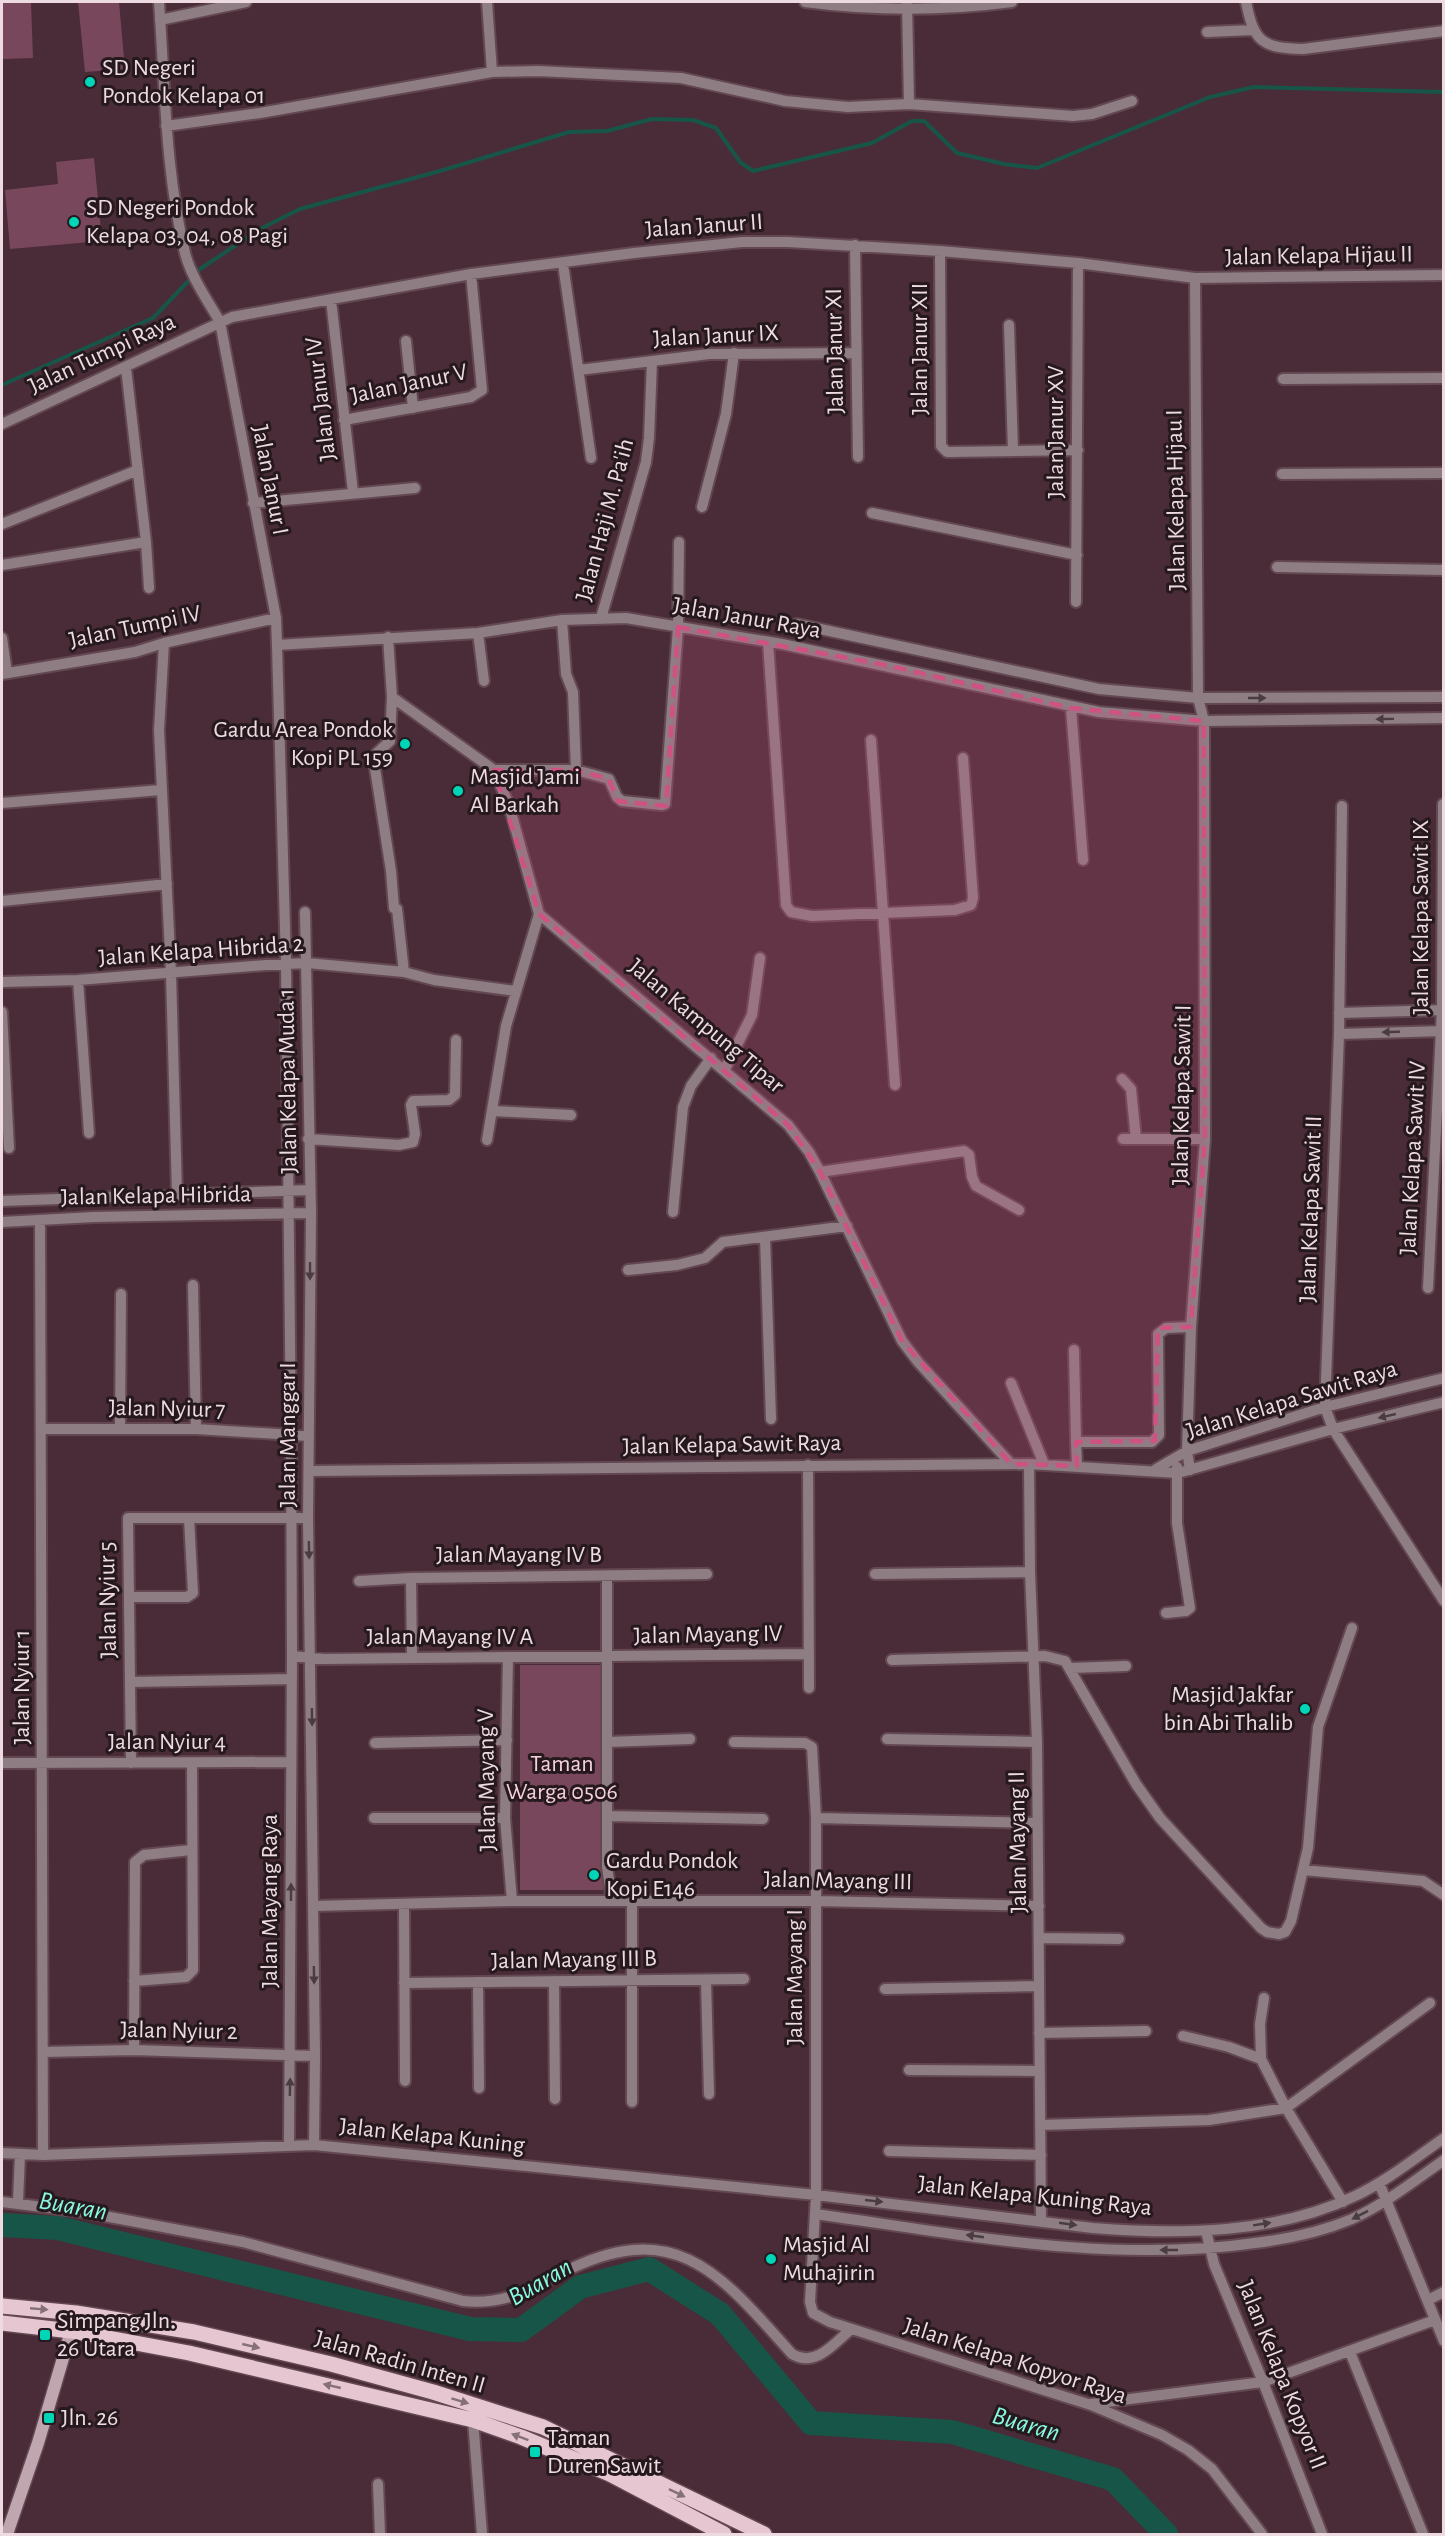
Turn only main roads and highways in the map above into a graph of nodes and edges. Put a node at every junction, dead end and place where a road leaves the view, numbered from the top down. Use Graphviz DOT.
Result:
graph roads {
  1 [pos="2,2306"];
  2 [pos="2,2323"];
  3 [pos="194,2332"];
  4 [pos="189,2353"];
  5 [pos="724,2535"];
  6 [pos="764,2535"];
  1 -- 3 [label="main road, Jalan Radin Inten II, one-way"];
  2 -- 4 [label="main road, Jalan Radin Inten II"];
  3 -- 4 [label="main road"];
  3 -- 6 [label="main road, Jalan Radin Inten II, one-way"];
  5 -- 4 [label="main road, Jalan Radin Inten II, one-way"];
}
